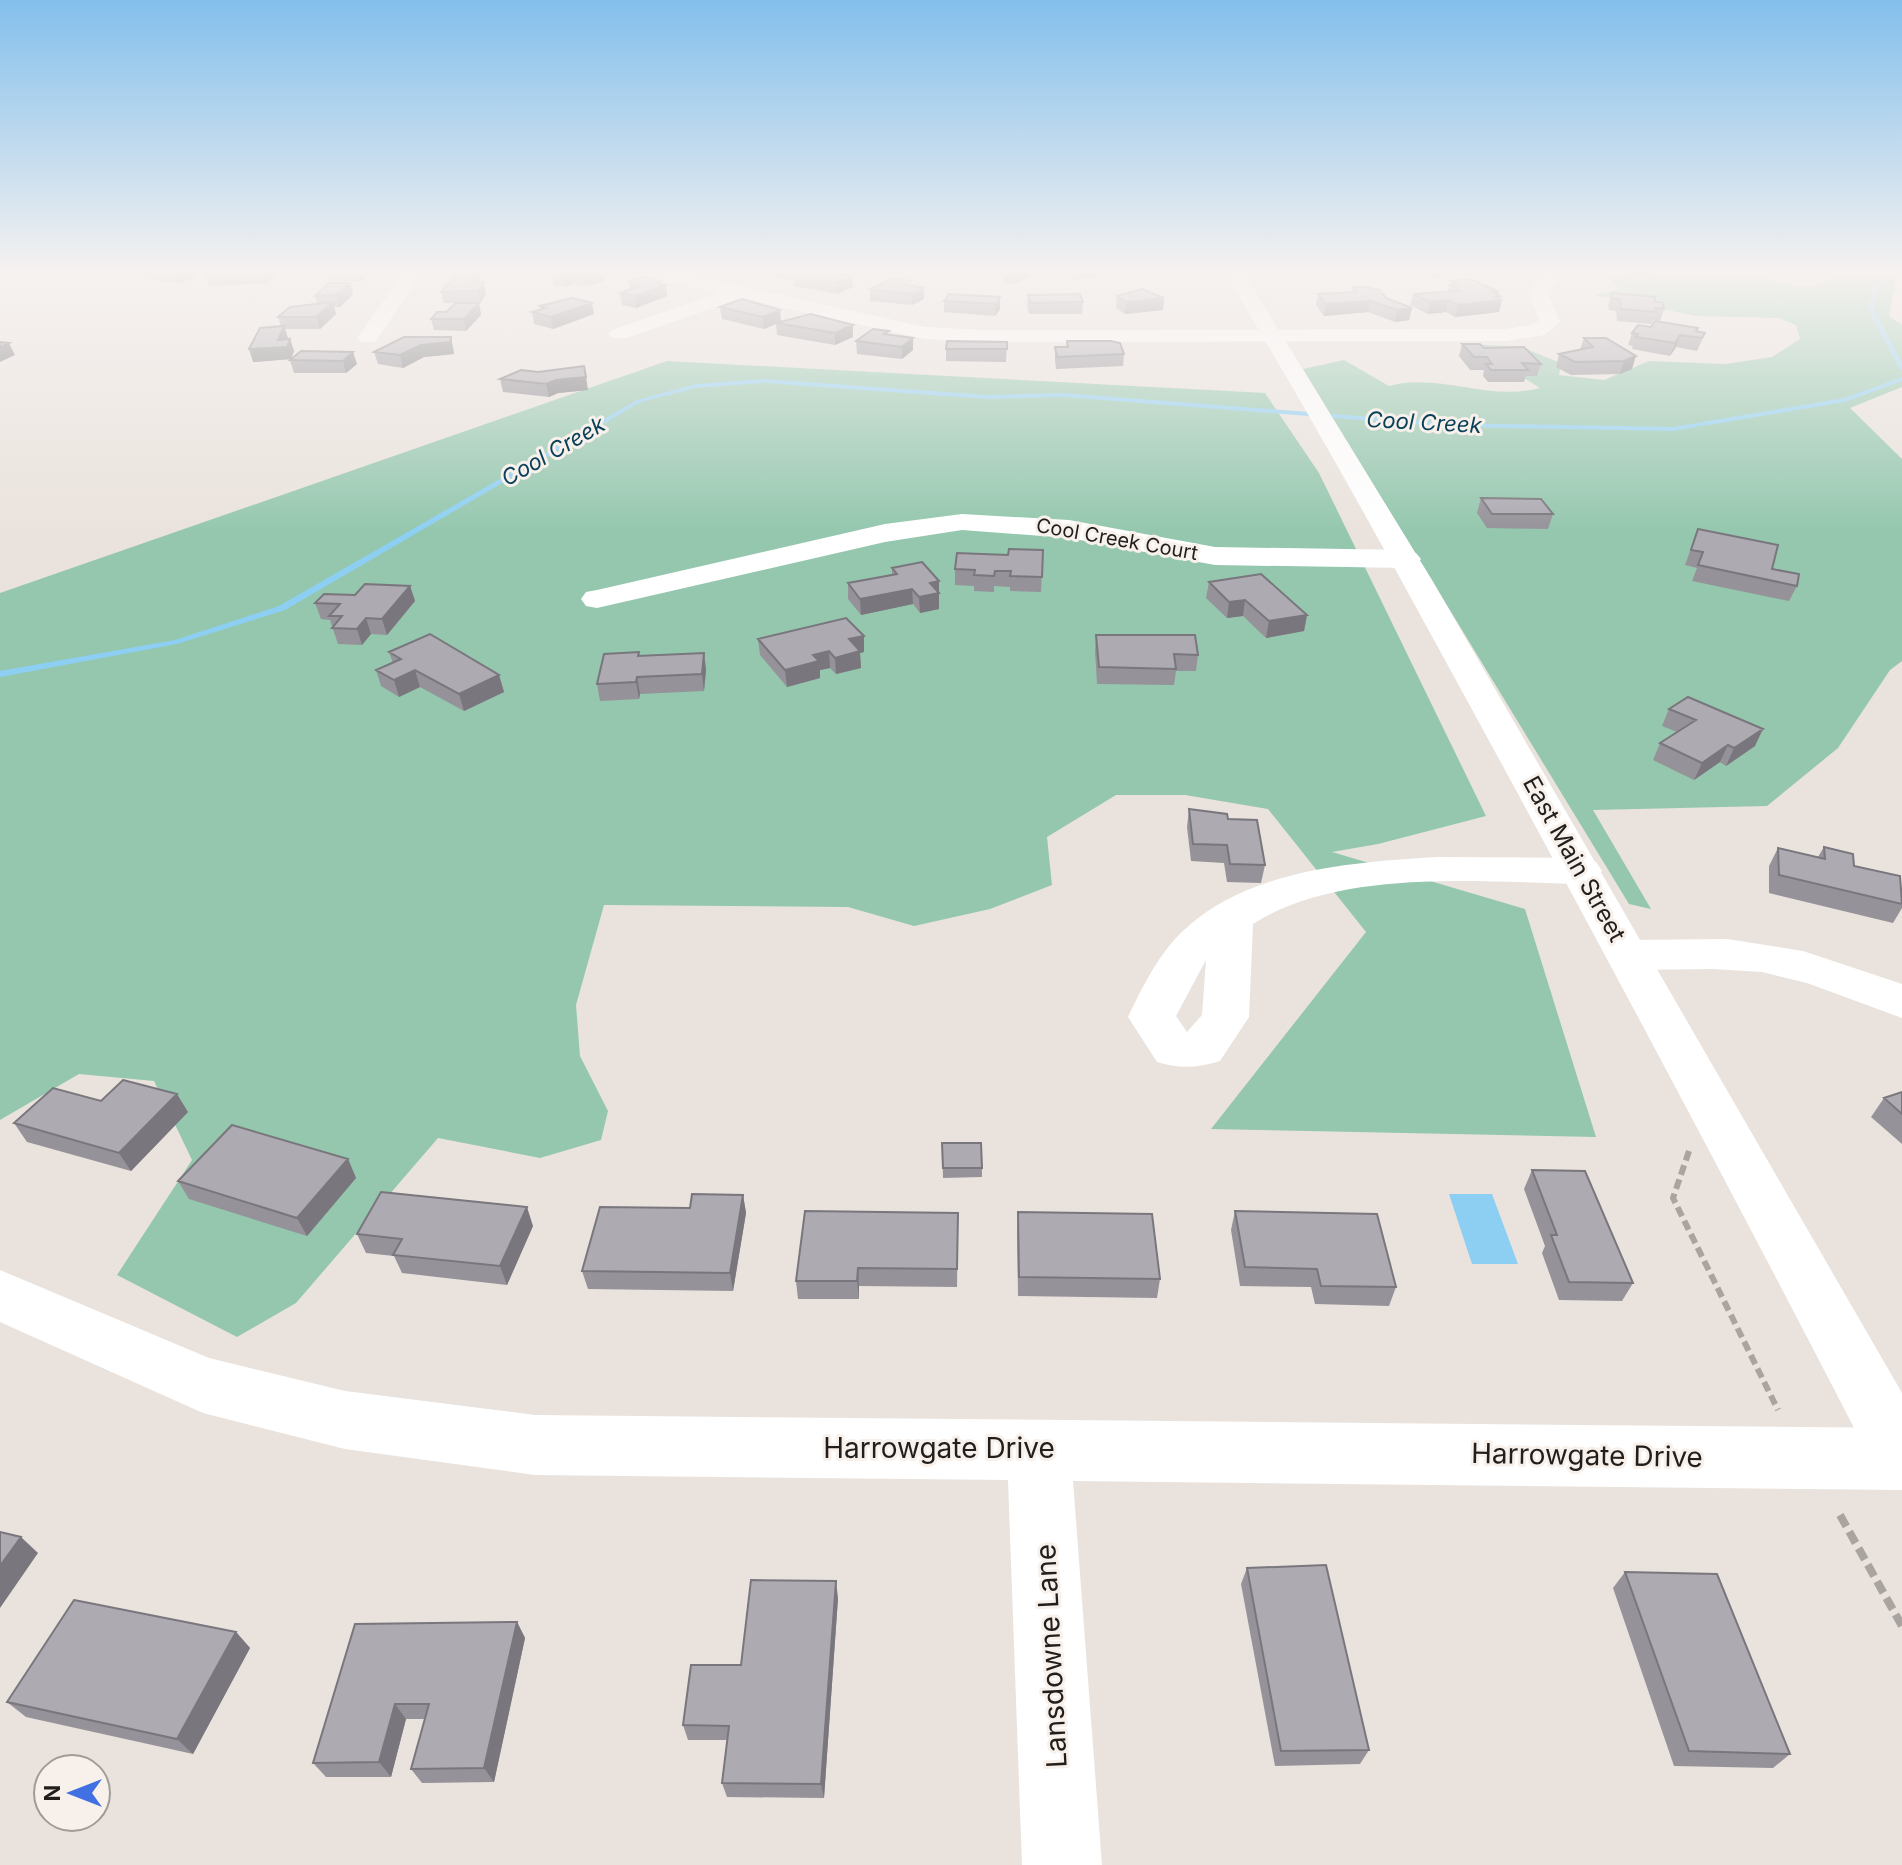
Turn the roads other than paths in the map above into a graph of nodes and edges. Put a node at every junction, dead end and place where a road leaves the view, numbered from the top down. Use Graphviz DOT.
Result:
graph roads {
  1 [pos="1288,359"];
  2 [pos="1406,559"];
  3 [pos="597,599"];
  4 [pos="1581,871"];
  5 [pos="1232,918"];
  6 [pos="1628,955"];
  7 [pos="1902,1002"];
  8 [pos="0,1295"];
  9 [pos="1039,1448"];
  10 [pos="1902,1456"];
  11 [pos="1062,1865"];
  1 -- 2 [label="street, East Main Street"];
  2 -- 3 [label="street, Cool Creek Court"];
  2 -- 4 [label="street, East Main Street"];
  4 -- 5 [label="street"];
  4 -- 6 [label="street, East Main Street"];
  6 -- 7 [label="street"];
  6 -- 10 [label="street, East Main Street"];
  8 -- 9 [label="street, Harrowgate Drive"];
  9 -- 10 [label="street, Harrowgate Drive"];
  9 -- 11 [label="street, Lansdowne Lane"];
}
